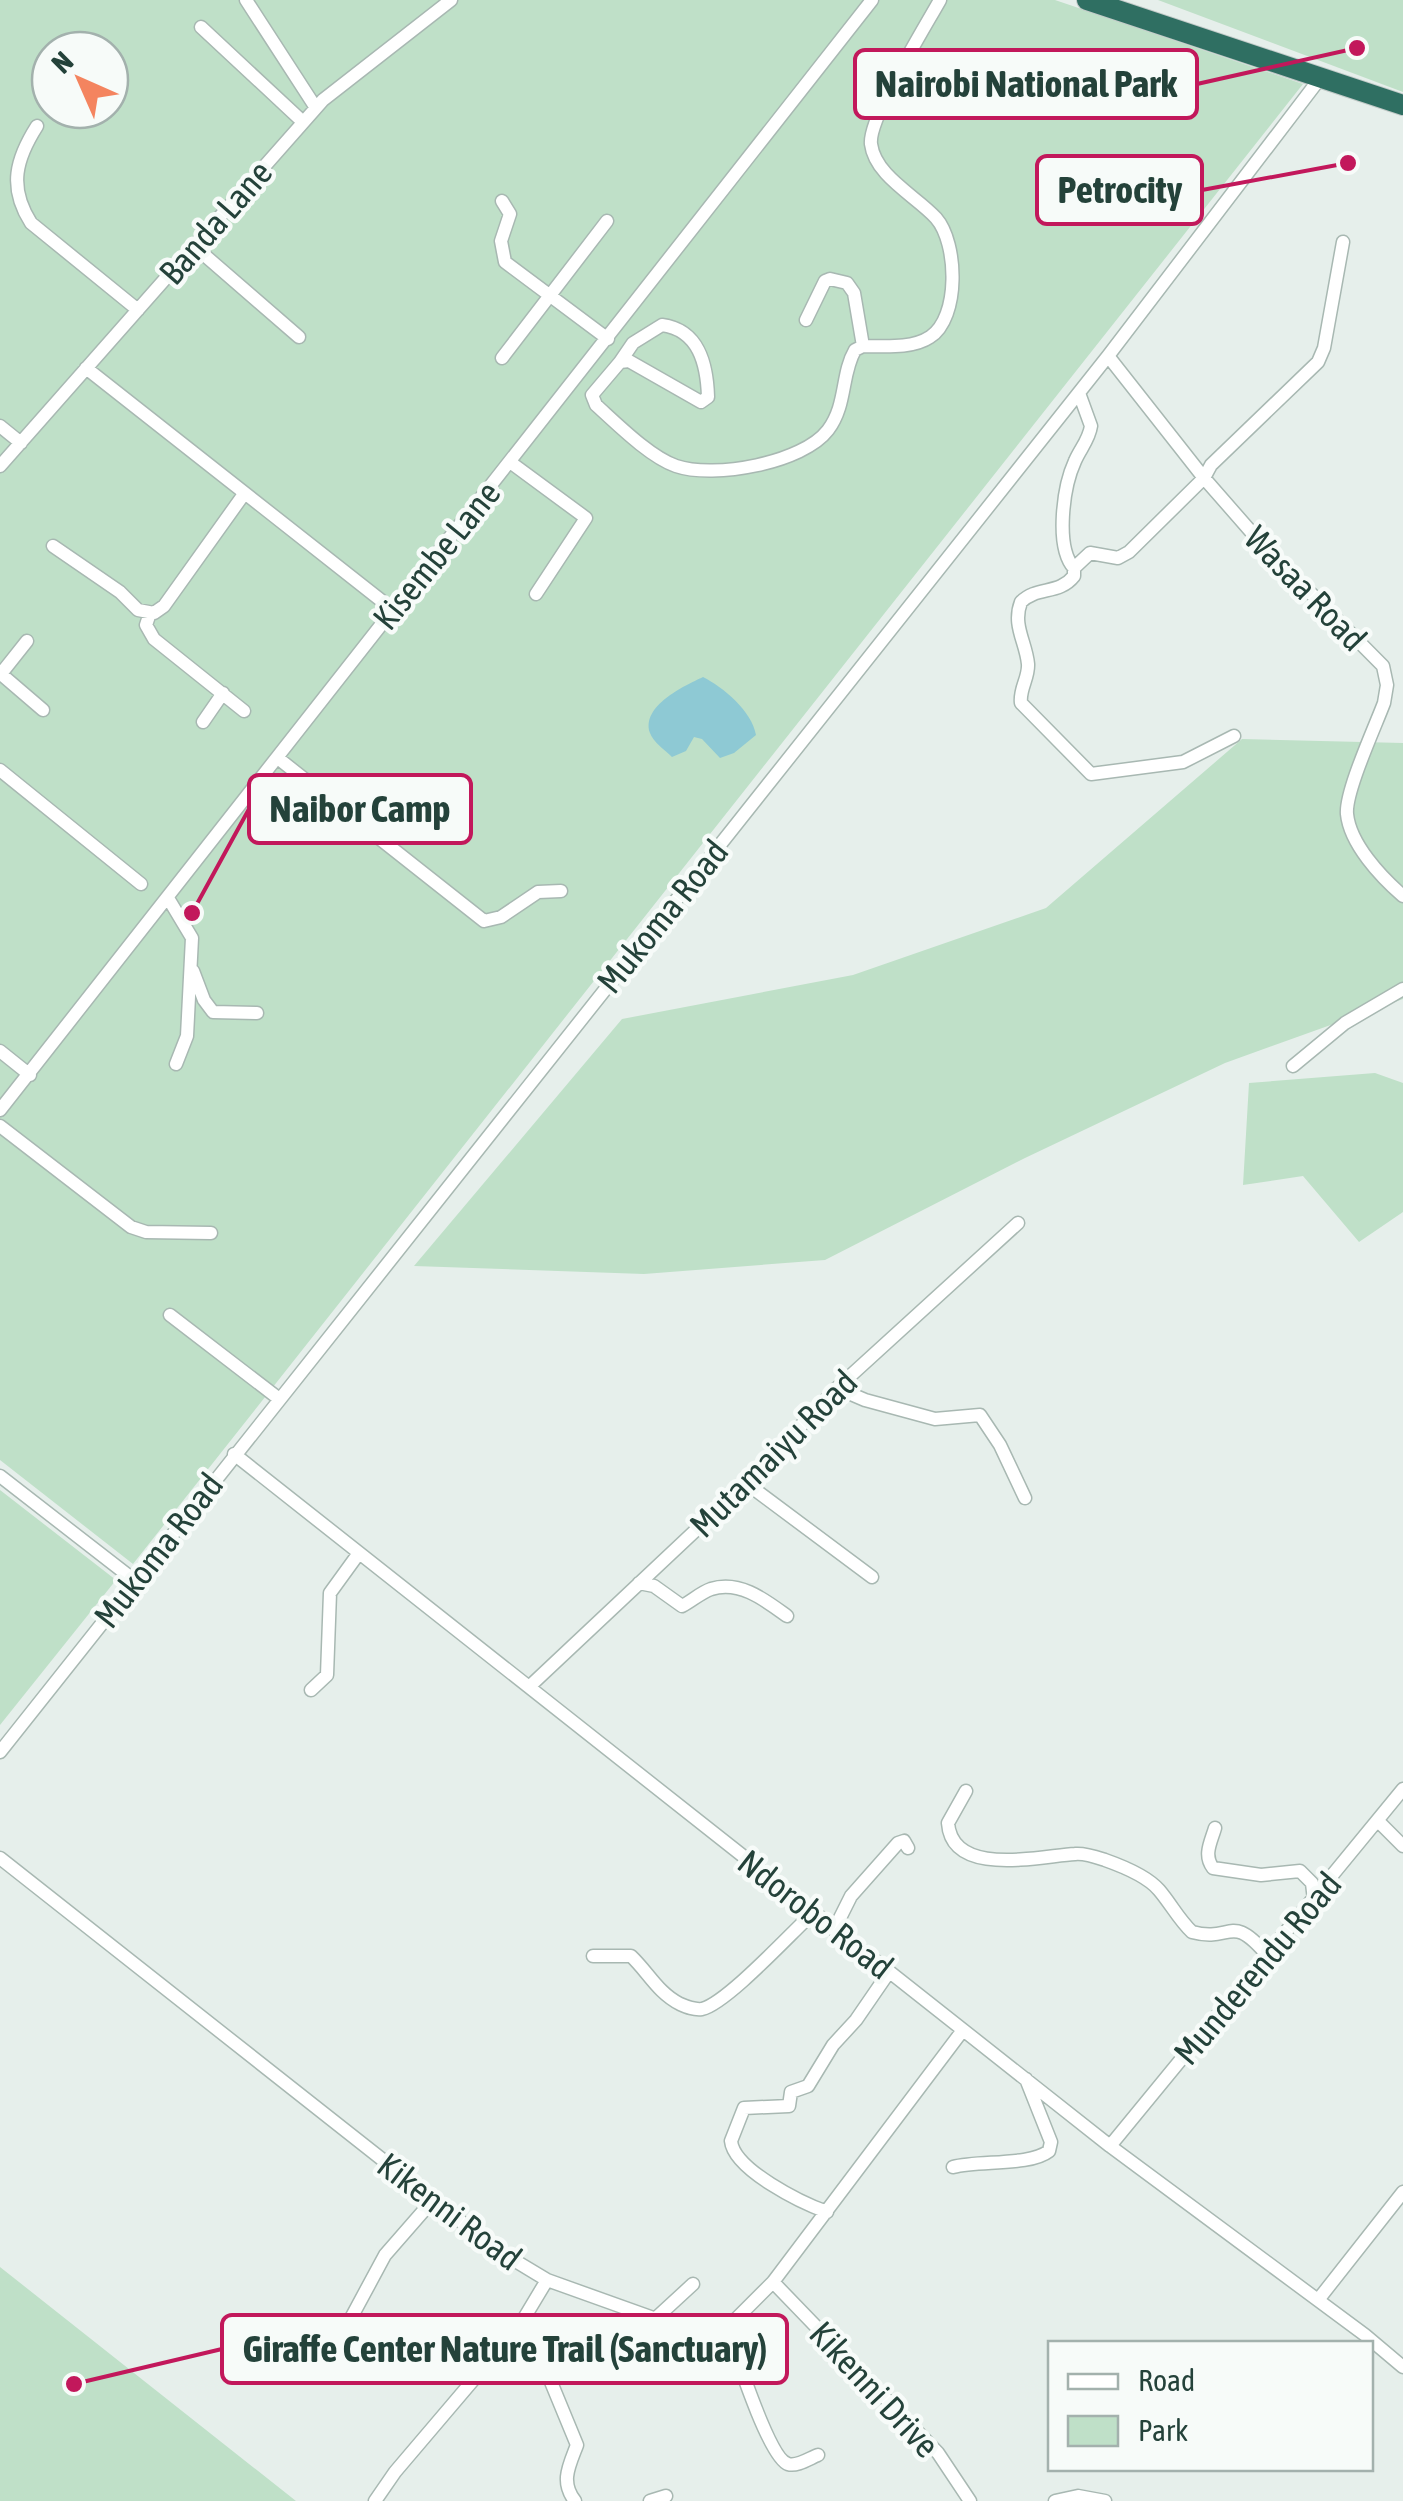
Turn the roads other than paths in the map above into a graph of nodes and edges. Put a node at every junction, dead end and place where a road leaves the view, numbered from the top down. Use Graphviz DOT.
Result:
graph roads {
  1 [pos="246,0"];
  2 [pos="451,0"];
  3 [pos="872,0"];
  4 [pos="940,0"];
  5 [pos="1086,0"];
  6 [pos="201,27"];
  7 [pos="1321,77"];
  8 [pos="1403,105"];
  9 [pos="316,108"];
  10 [pos="304,122"];
  11 [pos="34,130"];
  12 [pos="502,201"];
  13 [pos="606,221"];
  14 [pos="1343,242"];
  15 [pos="194,246"];
  16 [pos="549,296"];
  17 [pos="138,310"];
  18 [pos="806,320"];
  19 [pos="298,337"];
  20 [pos="608,339"];
  21 [pos="862,346"];
  22 [pos="1108,356"];
  23 [pos="502,358"];
  24 [pos="620,362"];
  25 [pos="86,368"];
  26 [pos="1079,393"];
  27 [pos="0,426"];
  28 [pos="21,443"];
  29 [pos="510,462"];
  30 [pos="0,466"];
  31 [pos="1204,478"];
  32 [pos="244,494"];
  33 [pos="53,546"];
  34 [pos="1074,568"];
  35 [pos="536,594"];
  36 [pos="392,609"];
  37 [pos="150,613"];
  38 [pos="28,641"];
  39 [pos="0,675"];
  40 [pos="222,693"];
  41 [pos="43,710"];
  42 [pos="244,711"];
  43 [pos="203,722"];
  44 [pos="1234,736"];
  45 [pos="278,759"];
  46 [pos="0,770"];
  47 [pos="141,884"];
  48 [pos="561,891"];
  49 [pos="1403,896"];
  50 [pos="168,898"];
  51 [pos="191,964"];
  52 [pos="1403,989"];
  53 [pos="256,1013"];
  54 [pos="0,1051"];
  55 [pos="176,1064"];
  56 [pos="1293,1066"];
  57 [pos="30,1075"];
  58 [pos="0,1110"];
  59 [pos="0,1126"];
  60 [pos="1018,1222"];
  61 [pos="211,1233"];
  62 [pos="170,1315"];
  63 [pos="836,1388"];
  64 [pos="278,1398"];
  65 [pos="234,1454"];
  66 [pos="0,1476"];
  67 [pos="746,1482"];
  68 [pos="1025,1498"];
  69 [pos="359,1552"];
  70 [pos="872,1577"];
  71 [pos="134,1580"];
  72 [pos="640,1583"];
  73 [pos="786,1616"];
  74 [pos="530,1686"];
  75 [pos="312,1690"];
  76 [pos="0,1752"];
  77 [pos="1403,1789"];
  78 [pos="966,1791"];
  79 [pos="1379,1822"];
  80 [pos="1214,1828"];
  81 [pos="1403,1846"];
  82 [pos="908,1848"];
  83 [pos="0,1858"];
  84 [pos="1314,1900"];
  85 [pos="813,1913"];
  86 [pos="834,1930"];
  87 [pos="592,1956"];
  88 [pos="1268,1956"];
  89 [pos="889,1972"];
  90 [pos="963,2030"];
  91 [pos="1025,2077"];
  92 [pos="1110,2146"];
  93 [pos="953,2167"];
  94 [pos="1403,2192"];
  95 [pos="433,2200"];
  96 [pos="828,2212"];
  97 [pos="548,2280"];
  98 [pos="773,2282"];
  99 [pos="694,2284"];
  100 [pos="1318,2300"];
  101 [pos="525,2319"];
  102 [pos="655,2319"];
  103 [pos="350,2320"];
  104 [pos="727,2328"];
  105 [pos="1370,2341"];
  106 [pos="1373,2343"];
  107 [pos="1403,2367"];
  108 [pos="818,2454"];
  109 [pos="666,2496"];
  110 [pos="375,2501"];
  111 [pos="576,2501"];
  112 [pos="650,2501"];
  113 [pos="970,2501"];
  114 [pos="1056,2501"];
  115 [pos="1105,2501"];
  1 -- 9 [label="street"];
  2 -- 9 [label="street, Banda Lane"];
  3 -- 20 [label="street, Kisembe Lane"];
  4 -- 21 [label="street"];
  5 -- 7 [label="highway"];
  6 -- 10 [label="street"];
  7 -- 8 [label="highway"];
  7 -- 22 [label="street, Mukoma Road"];
  9 -- 10 [label="street, Banda Lane"];
  10 -- 15 [label="street, Banda Lane"];
  11 -- 17 [label="street"];
  12 -- 16 [label="street"];
  13 -- 16 [label="street"];
  14 -- 31 [label="street"];
  15 -- 17 [label="street, Banda Lane"];
  15 -- 19 [label="street"];
  16 -- 20 [label="street"];
  16 -- 23 [label="street"];
  17 -- 25 [label="street, Banda Lane"];
  18 -- 21 [label="street"];
  20 -- 29 [label="street, Kisembe Lane"];
  21 -- 24 [label="street"];
  22 -- 26 [label="street, Mukoma Road"];
  22 -- 31 [label="street, Wasaa Road"];
  24 -- 24 [label="street"];
  25 -- 28 [label="street, Banda Lane"];
  25 -- 32 [label="street"];
  26 -- 34 [label="street"];
  26 -- 64 [label="street, Mukoma Road"];
  27 -- 28 [label="street"];
  28 -- 30 [label="street, Banda Lane"];
  29 -- 35 [label="street"];
  29 -- 36 [label="street, Kisembe Lane"];
  31 -- 34 [label="street"];
  31 -- 49 [label="street, Wasaa Road"];
  32 -- 36 [label="street"];
  32 -- 37 [label="street"];
  33 -- 37 [label="street"];
  34 -- 44 [label="street"];
  36 -- 45 [label="street, Kisembe Lane"];
  37 -- 40 [label="street"];
  38 -- 39 [label="street"];
  39 -- 41 [label="street"];
  40 -- 42 [label="street"];
  40 -- 43 [label="street"];
  45 -- 48 [label="street"];
  45 -- 50 [label="street, Kisembe Lane"];
  46 -- 47 [label="street"];
  50 -- 51 [label="street"];
  50 -- 57 [label="street, Kisembe Lane"];
  51 -- 53 [label="street"];
  51 -- 55 [label="street"];
  52 -- 56 [label="street"];
  54 -- 57 [label="street"];
  57 -- 58 [label="street, Kisembe Lane"];
  59 -- 61 [label="street"];
  60 -- 63 [label="street, Mutamaiyu Road"];
  62 -- 64 [label="street"];
  63 -- 67 [label="street, Mutamaiyu Road"];
  63 -- 68 [label="street"];
  64 -- 65 [label="street, Mukoma Road"];
  65 -- 69 [label="street, Ndorobo Road"];
  65 -- 71 [label="street, Mukoma Road"];
  66 -- 71 [label="street"];
  67 -- 70 [label="street"];
  67 -- 72 [label="street, Mutamaiyu Road"];
  69 -- 74 [label="street, Ndorobo Road"];
  69 -- 75 [label="street"];
  71 -- 76 [label="street, Mukoma Road"];
  72 -- 73 [label="street"];
  72 -- 74 [label="street, Mutamaiyu Road"];
  74 -- 85 [label="street, Ndorobo Road"];
  77 -- 79 [label="street, Munderendu Road"];
  78 -- 88 [label="street"];
  79 -- 81 [label="street"];
  79 -- 84 [label="street, Munderendu Road"];
  80 -- 84 [label="street"];
  82 -- 86 [label="street"];
  83 -- 95 [label="street, Kikenni Road"];
  84 -- 88 [label="street, Munderendu Road"];
  85 -- 86 [label="street, Ndorobo Road"];
  85 -- 87 [label="street"];
  86 -- 89 [label="street, Ndorobo Road"];
  88 -- 92 [label="street, Munderendu Road"];
  89 -- 90 [label="street, Ndorobo Road"];
  89 -- 96 [label="street"];
  90 -- 91 [label="street, Ndorobo Road"];
  90 -- 96 [label="street"];
  91 -- 92 [label="street, Ndorobo Road"];
  91 -- 93 [label="street"];
  92 -- 100 [label="street, Ndorobo Road"];
  94 -- 100 [label="street"];
  95 -- 97 [label="street, Kikenni Road"];
  95 -- 103 [label="street"];
  96 -- 98 [label="street"];
  97 -- 101 [label="street"];
  97 -- 102 [label="street, Kikenni Road"];
  98 -- 104 [label="street"];
  98 -- 113 [label="street, Kikenni Drive"];
  99 -- 102 [label="street"];
  100 -- 105 [label="street, Ndorobo Road"];
  101 -- 110 [label="street"];
  101 -- 111 [label="street"];
  102 -- 104 [label="street, Kikenni Road"];
  104 -- 108 [label="street"];
  106 -- 107 [label="street, Ndorobo Road"];
  109 -- 112 [label="street"];
  114 -- 115 [label="street"];
}
